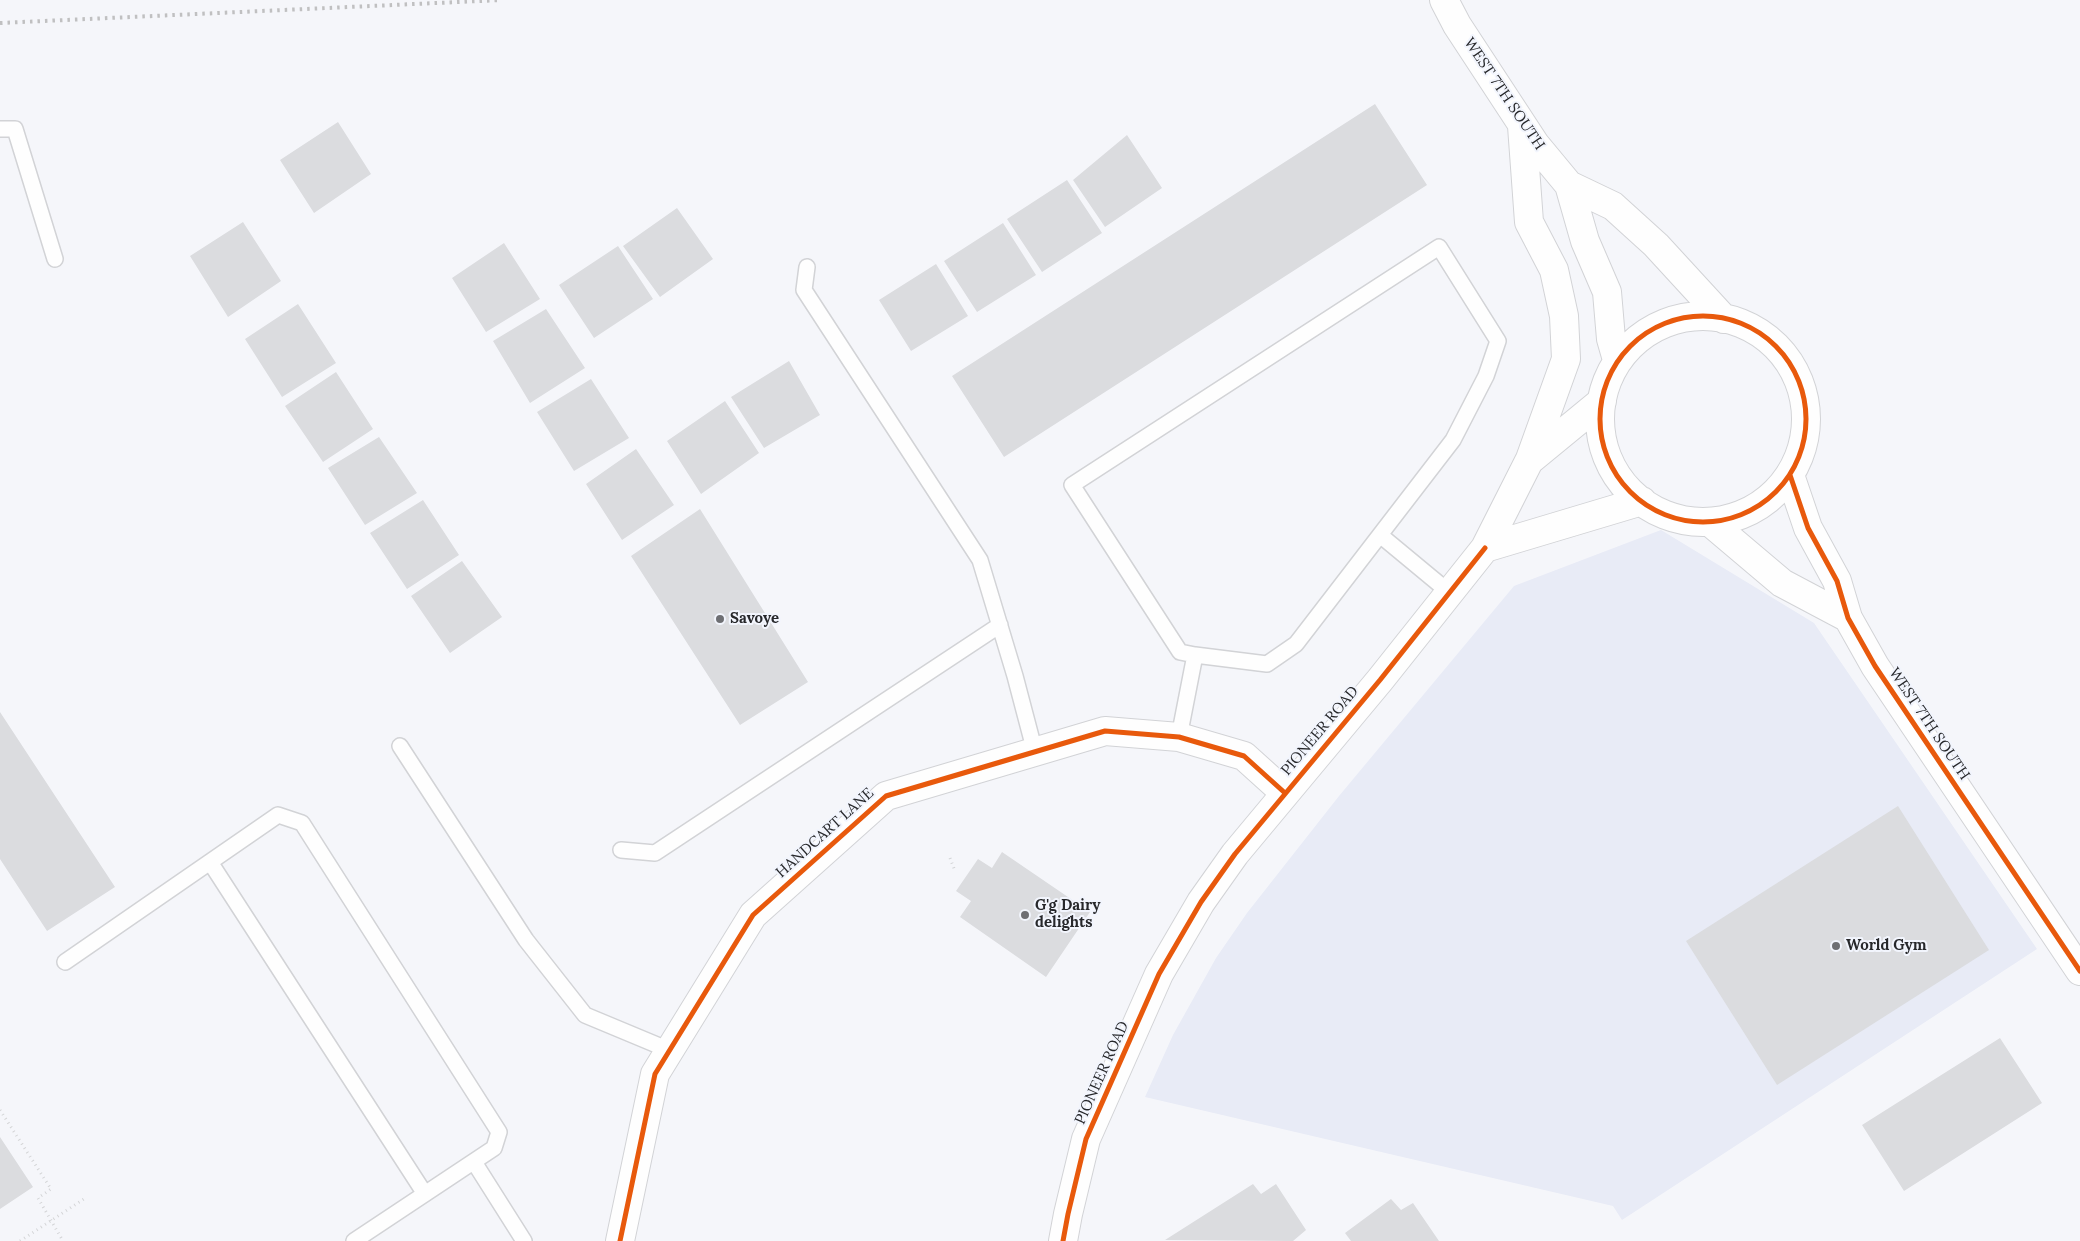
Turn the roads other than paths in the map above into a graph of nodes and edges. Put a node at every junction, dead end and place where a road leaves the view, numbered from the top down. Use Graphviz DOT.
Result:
graph roads {
  1 [pos="1444,0"];
  2 [pos="1522,124"];
  3 [pos="0,129"];
  4 [pos="1569,185"];
  5 [pos="55,259"];
  6 [pos="807,267"];
  7 [pos="1724,319"];
  8 [pos="1617,360"];
  9 [pos="1602,401"];
  10 [pos="1529,461"];
  11 [pos="1790,475"];
  12 [pos="1642,501"];
  13 [pos="1711,522"];
  14 [pos="1380,535"];
  15 [pos="1485,548"];
  16 [pos="1450,593"];
  17 [pos="1848,618"];
  18 [pos="1000,625"];
  19 [pos="1195,655"];
  20 [pos="1179,737"];
  21 [pos="400,746"];
  22 [pos="1035,752"];
  23 [pos="1285,792"];
  24 [pos="621,850"];
  25 [pos="210,862"];
  26 [pos="65,962"];
  27 [pos="2080,971"];
  28 [pos="670,1050"];
  29 [pos="474,1162"];
  30 [pos="424,1194"];
  31 [pos="354,1241"];
  32 [pos="524,1241"];
  33 [pos="620,1241"];
  34 [pos="1063,1241"];
  1 -- 2 [label="street, WEST 7TH SOUTH"];
  2 -- 4 [label="street, WEST 7TH SOUTH"];
  2 -- 10 [label="street"];
  3 -- 5 [label="lane"];
  4 -- 7 [label="street, WEST 7TH SOUTH"];
  4 -- 8 [label="street, WEST 7TH SOUTH"];
  6 -- 18 [label="lane"];
  7 -- 8 [label="street"];
  7 -- 11 [label="street"];
  8 -- 9 [label="street"];
  9 -- 10 [label="street, PIONEER ROAD"];
  9 -- 12 [label="street"];
  10 -- 15 [label="street, PIONEER ROAD"];
  11 -- 13 [label="street"];
  11 -- 17 [label="street, WEST 7TH SOUTH"];
  12 -- 13 [label="street"];
  12 -- 15 [label="street"];
  13 -- 17 [label="street"];
  14 -- 16 [label="lane"];
  14 -- 19 [label="lane"];
  14 -- 19 [label="lane"];
  15 -- 16 [label="street, PIONEER ROAD"];
  16 -- 23 [label="street, PIONEER ROAD"];
  17 -- 27 [label="street, WEST 7TH SOUTH"];
  18 -- 22 [label="lane"];
  18 -- 24 [label="lane"];
  19 -- 20 [label="lane"];
  20 -- 22 [label="street, HANDCART LANE"];
  20 -- 23 [label="street, HANDCART LANE"];
  21 -- 28 [label="lane"];
  22 -- 28 [label="street, HANDCART LANE"];
  23 -- 34 [label="street, PIONEER ROAD"];
  25 -- 26 [label="lane"];
  25 -- 29 [label="lane"];
  25 -- 30 [label="lane"];
  28 -- 33 [label="street, HANDCART LANE"];
  29 -- 30 [label="lane"];
  29 -- 32 [label="lane"];
  30 -- 31 [label="lane"];
}
